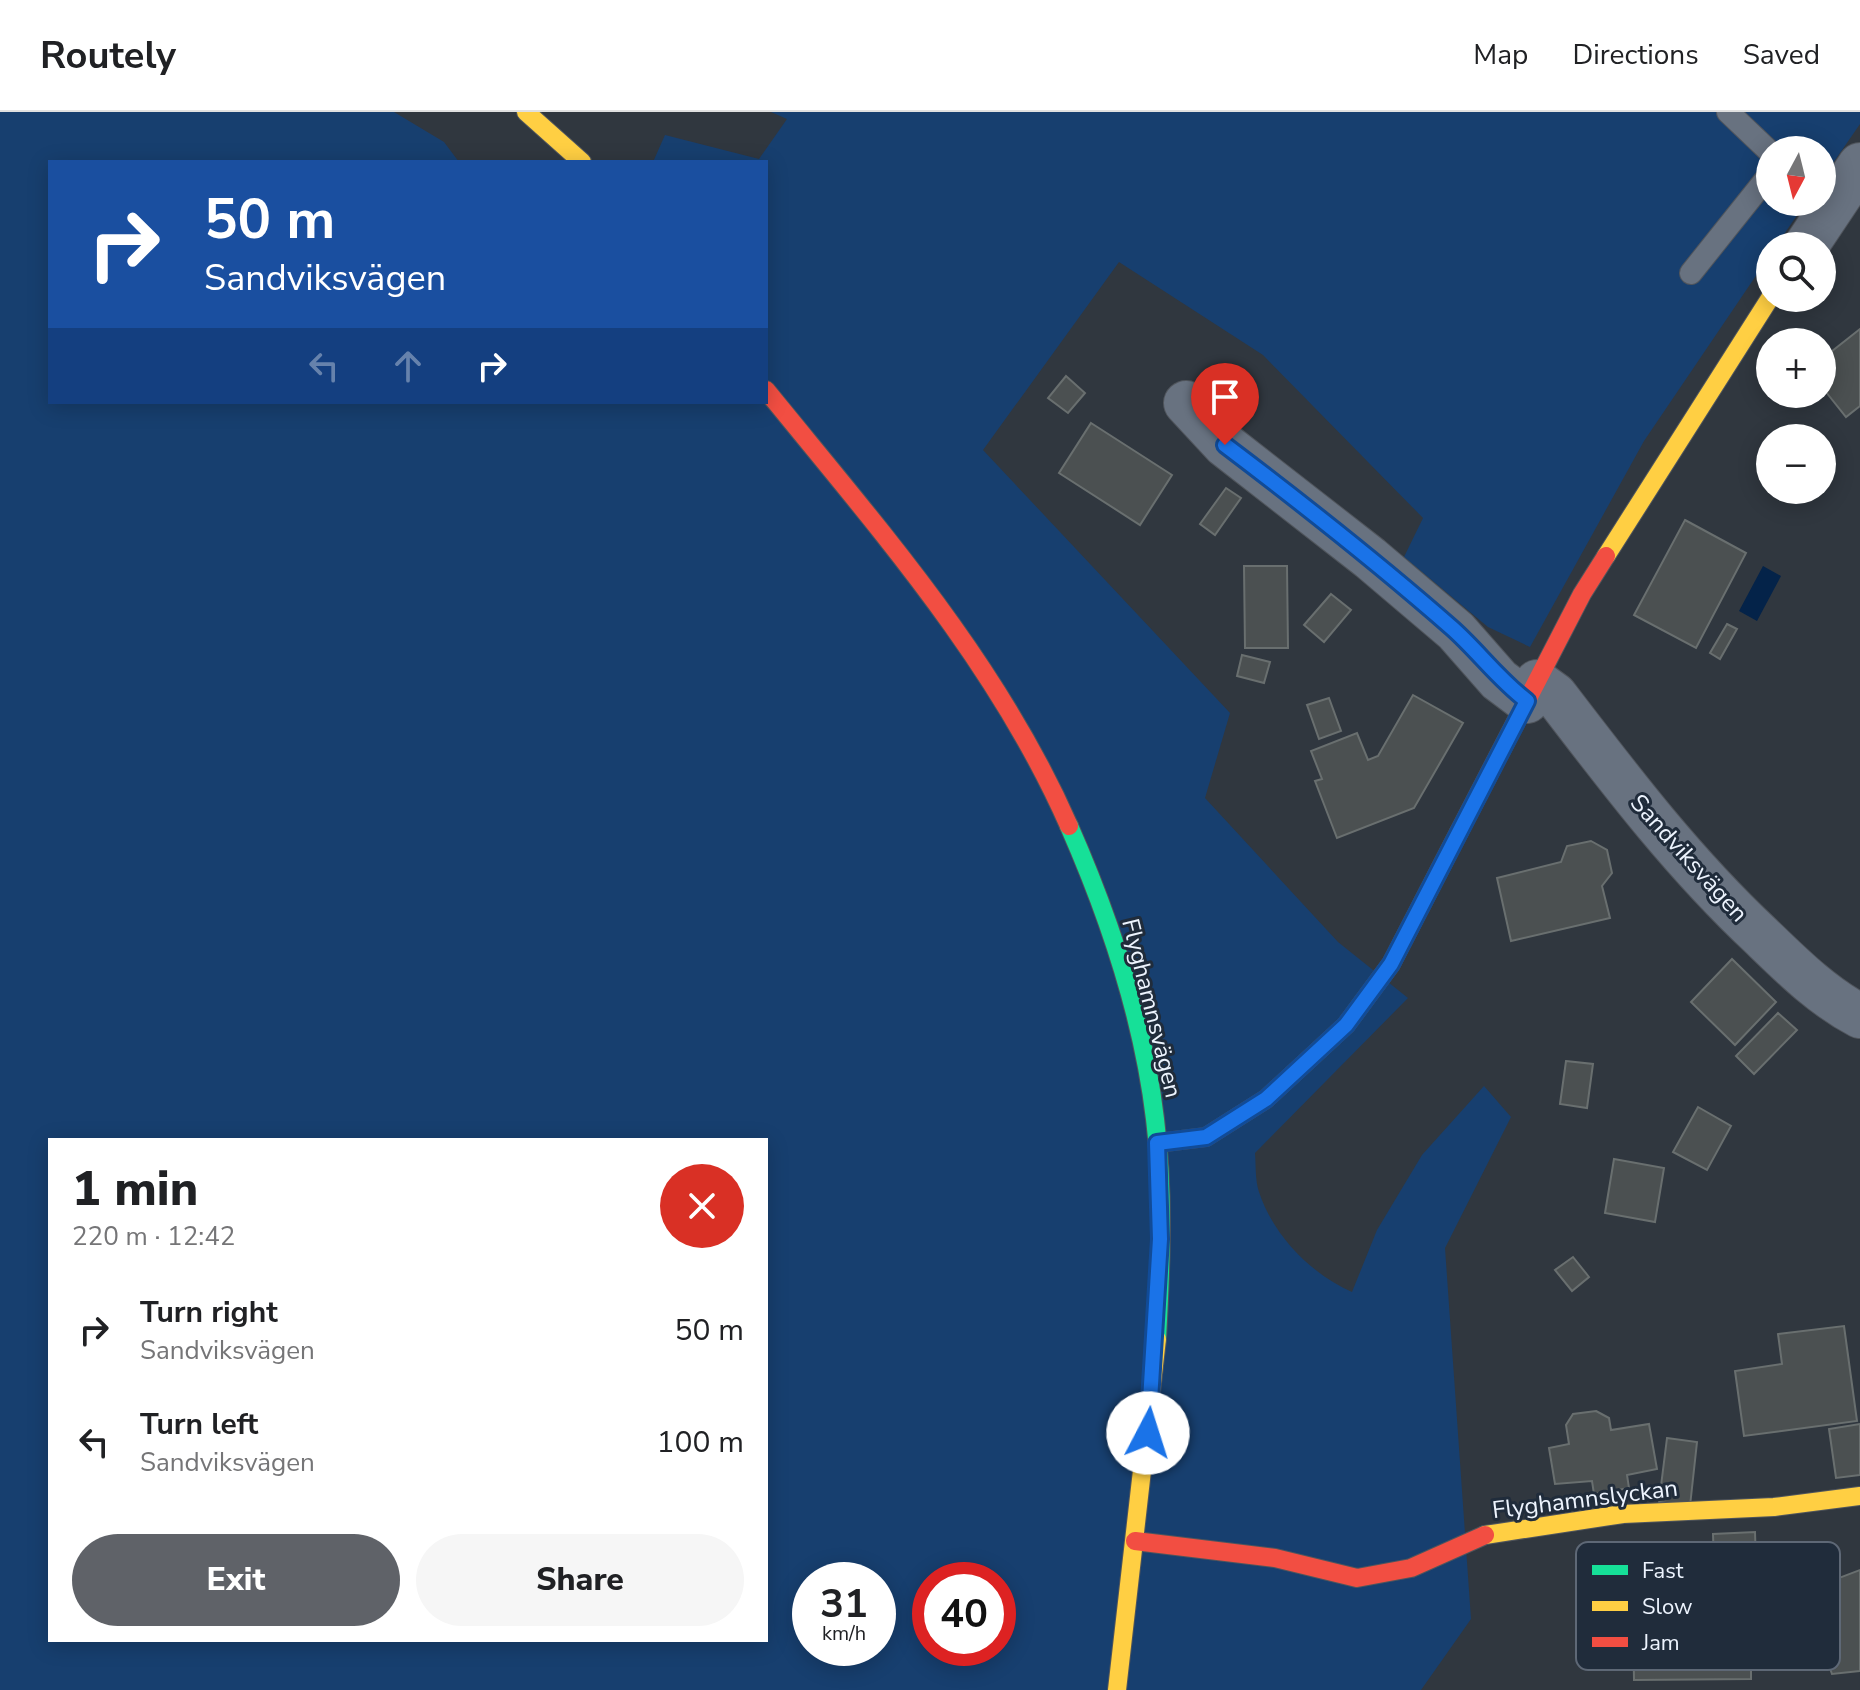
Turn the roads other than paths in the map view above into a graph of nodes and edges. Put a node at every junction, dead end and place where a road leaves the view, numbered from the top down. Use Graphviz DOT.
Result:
graph roads {
  1 [pos="526,112"];
  2 [pos="1728,112"];
  3 [pos="1756,139"];
  4 [pos="580,160"];
  5 [pos="1860,165"];
  6 [pos="1756,192"];
  7 [pos="1836,193"];
  8 [pos="1691,273"];
  9 [pos="1761,312"];
  10 [pos="768,393"];
  11 [pos="1186,403"];
  12 [pos="1532,692"];
  13 [pos="1860,1016"];
  14 [pos="1157,1143"];
  15 [pos="1860,1496"];
  16 [pos="1135,1541"];
  17 [pos="1117,1690"];
  1 -- 4 [label="street"];
  2 -- 3 [label="lane"];
  5 -- 7 [label="street"];
  6 -- 8 [label="lane"];
  9 -- 12 [label="street"];
  10 -- 14 [label="street, Flyghamnsvägen"];
  11 -- 12 [label="street, Sandviksvägen"];
  12 -- 13 [label="street, Sandviksvägen"];
  12 -- 14 [label="street"];
  14 -- 16 [label="street, Flyghamnsvägen"];
  15 -- 16 [label="street, Flyghamnslyckan"];
  16 -- 17 [label="street, Flyghamnsvägen"];
}
